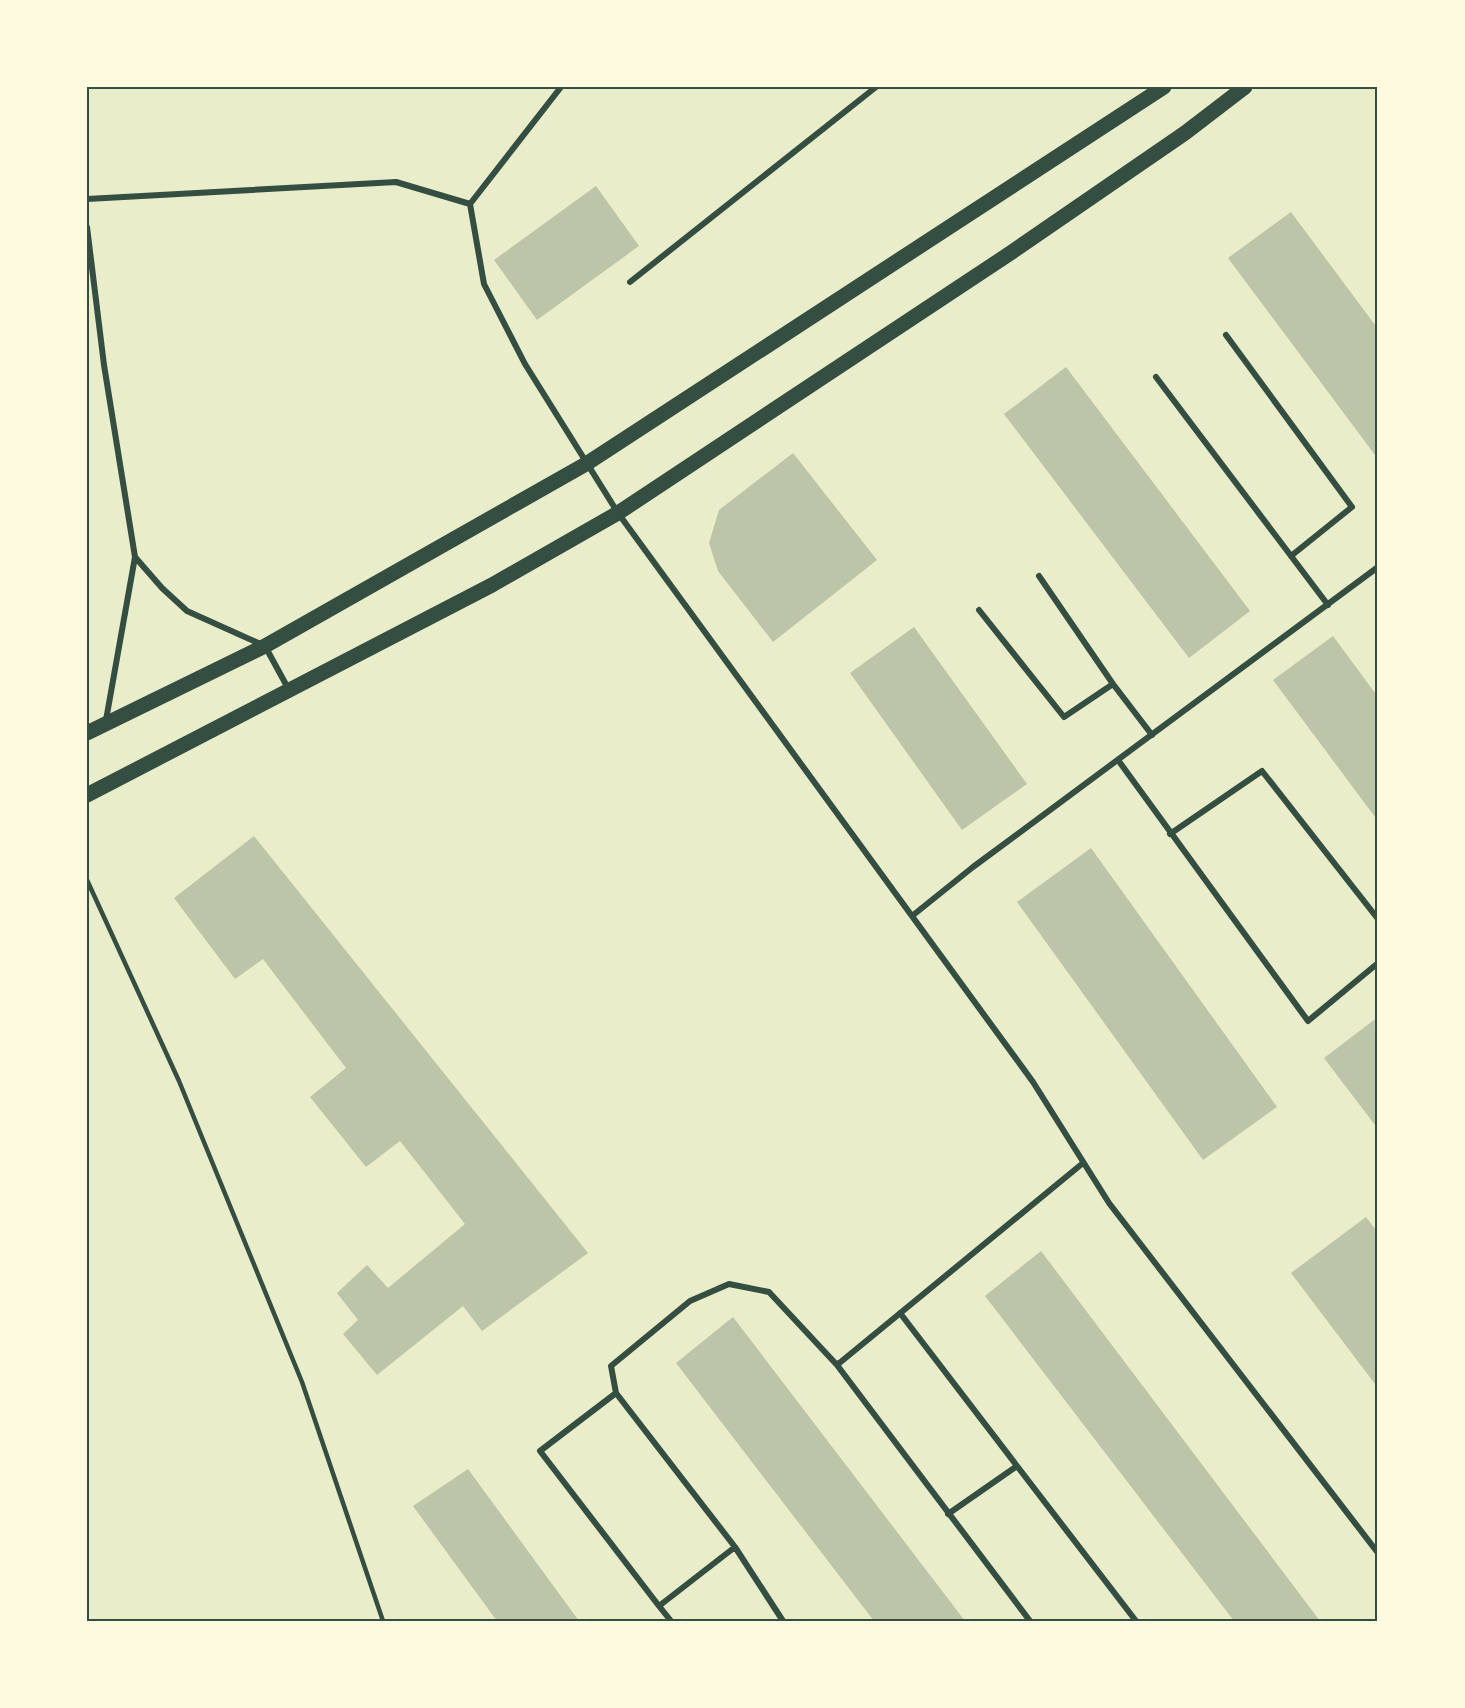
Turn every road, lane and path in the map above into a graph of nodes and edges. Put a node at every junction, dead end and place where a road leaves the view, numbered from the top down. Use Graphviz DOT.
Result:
graph roads {
  1 [pos="561,87"];
  2 [pos="876,87"];
  3 [pos="1164,87"];
  4 [pos="1245,87"];
  5 [pos="87,199"];
  6 [pos="470,204"];
  7 [pos="87,228"];
  8 [pos="630,282"];
  9 [pos="1226,335"];
  10 [pos="1156,377"];
  11 [pos="586,464"];
  12 [pos="618,513"];
  13 [pos="1291,556"];
  14 [pos="135,557"];
  15 [pos="1378,567"];
  16 [pos="1039,576"];
  17 [pos="1328,605"];
  18 [pos="979,610"];
  19 [pos="265,646"];
  20 [pos="1113,684"];
  21 [pos="290,690"];
  22 [pos="105,724"];
  23 [pos="87,733"];
  24 [pos="1152,735"];
  25 [pos="1118,760"];
  26 [pos="87,795"];
  27 [pos="1170,834"];
  28 [pos="87,880"];
  29 [pos="912,916"];
  30 [pos="1378,919"];
  31 [pos="1378,963"];
  32 [pos="1083,1163"];
  33 [pos="900,1313"];
  34 [pos="837,1365"];
  35 [pos="616,1393"];
  36 [pos="1017,1466"];
  37 [pos="948,1515"];
  38 [pos="735,1547"];
  39 [pos="1378,1552"];
  40 [pos="659,1606"];
  41 [pos="383,1621"];
  42 [pos="671,1621"];
  43 [pos="783,1621"];
  44 [pos="1030,1621"];
  45 [pos="1136,1621"];
  1 -- 6 [label="street"];
  2 -- 8 [label="street"];
  3 -- 11 [label="main road"];
  4 -- 12 [label="main road"];
  5 -- 6 [label="street"];
  6 -- 11 [label="street"];
  7 -- 14 [label="street"];
  9 -- 13 [label="street"];
  10 -- 13 [label="street"];
  11 -- 12 [label="street"];
  11 -- 19 [label="main road"];
  12 -- 21 [label="main road"];
  12 -- 29 [label="street"];
  13 -- 17 [label="street"];
  14 -- 19 [label="street"];
  14 -- 22 [label="street"];
  15 -- 17 [label="street"];
  16 -- 20 [label="street"];
  17 -- 24 [label="street"];
  18 -- 20 [label="street"];
  19 -- 21 [label="street"];
  19 -- 22 [label="main road"];
  20 -- 24 [label="street"];
  21 -- 26 [label="main road"];
  22 -- 23 [label="main road"];
  24 -- 25 [label="street"];
  25 -- 27 [label="street"];
  25 -- 29 [label="street"];
  27 -- 30 [label="street"];
  27 -- 31 [label="street"];
  28 -- 41 [label="lane"];
  29 -- 32 [label="street"];
  32 -- 33 [label="street"];
  32 -- 39 [label="street"];
  33 -- 34 [label="street"];
  33 -- 36 [label="street"];
  34 -- 35 [label="street"];
  34 -- 37 [label="street"];
  35 -- 38 [label="street"];
  35 -- 40 [label="street"];
  36 -- 37 [label="street"];
  36 -- 45 [label="street"];
  37 -- 44 [label="street"];
  38 -- 40 [label="street"];
  38 -- 43 [label="street"];
  40 -- 42 [label="street"];
}
